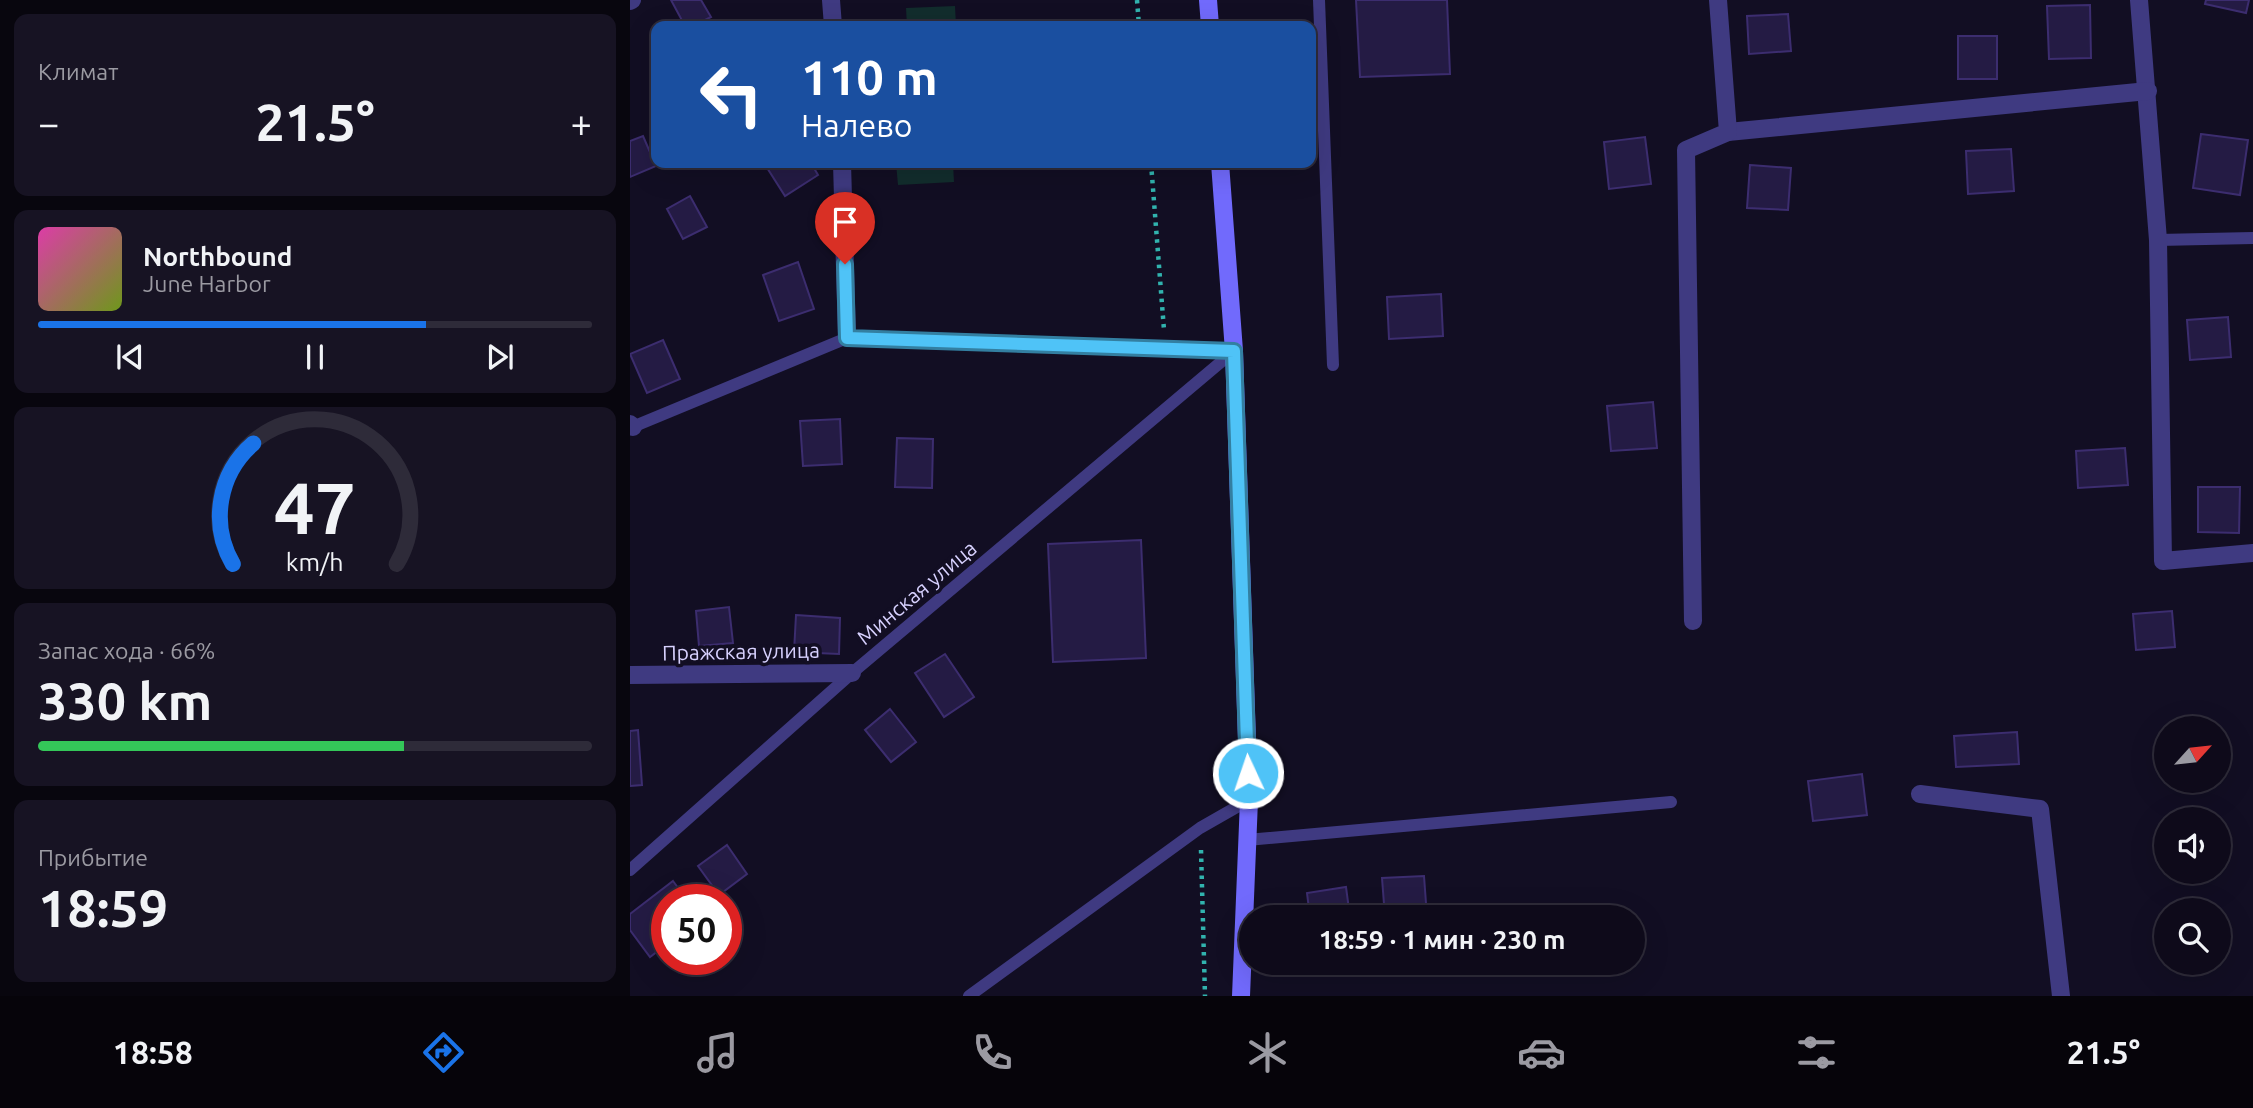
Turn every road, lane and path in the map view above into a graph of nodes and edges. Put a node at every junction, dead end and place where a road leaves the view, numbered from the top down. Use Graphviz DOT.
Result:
graph roads {
  1 [pos="831,0"];
  2 [pos="1137,0"];
  3 [pos="1208,0"];
  4 [pos="1319,0"];
  5 [pos="1718,0"];
  6 [pos="2139,0"];
  7 [pos="833,21"];
  8 [pos="1139,21"];
  9 [pos="1210,21"];
  10 [pos="2148,91"];
  11 [pos="1728,132"];
  12 [pos="842,168"];
  13 [pos="1151,168"];
  14 [pos="1220,168"];
  15 [pos="2253,238"];
  16 [pos="2158,240"];
  17 [pos="847,338"];
  18 [pos="1166,349"];
  19 [pos="1234,351"];
  20 [pos="1333,365"];
  21 [pos="631,426"];
  22 [pos="2253,553"];
  23 [pos="1693,621"];
  24 [pos="852,673"];
  25 [pos="630,676"];
  26 [pos="1920,794"];
  27 [pos="1249,800"];
  28 [pos="1671,802"];
  29 [pos="1200,828"];
  30 [pos="1247,840"];
  31 [pos="630,870"];
  32 [pos="969,996"];
  33 [pos="1205,996"];
  34 [pos="1241,996"];
  35 [pos="2061,996"];
  1 -- 7 [label="street"];
  2 -- 8 [label="path"];
  3 -- 9 [label="main road"];
  4 -- 20 [label="lane"];
  5 -- 11 [label="street"];
  6 -- 10 [label="street"];
  10 -- 11 [label="street"];
  10 -- 16 [label="street"];
  11 -- 23 [label="street"];
  12 -- 17 [label="street"];
  13 -- 18 [label="path"];
  14 -- 19 [label="main road"];
  15 -- 16 [label="lane"];
  16 -- 22 [label="street"];
  17 -- 18 [label="lane"];
  17 -- 21 [label="lane"];
  18 -- 19 [label="lane"];
  19 -- 24 [label="lane, Минская улица"];
  19 -- 27 [label="main road"];
  24 -- 25 [label="street, Пражская улица"];
  24 -- 31 [label="lane, Минская улица"];
  26 -- 35 [label="street"];
  27 -- 29 [label="lane"];
  27 -- 30 [label="main road"];
  28 -- 30 [label="lane"];
  29 -- 32 [label="lane"];
  29 -- 33 [label="path"];
  30 -- 34 [label="main road"];
}
